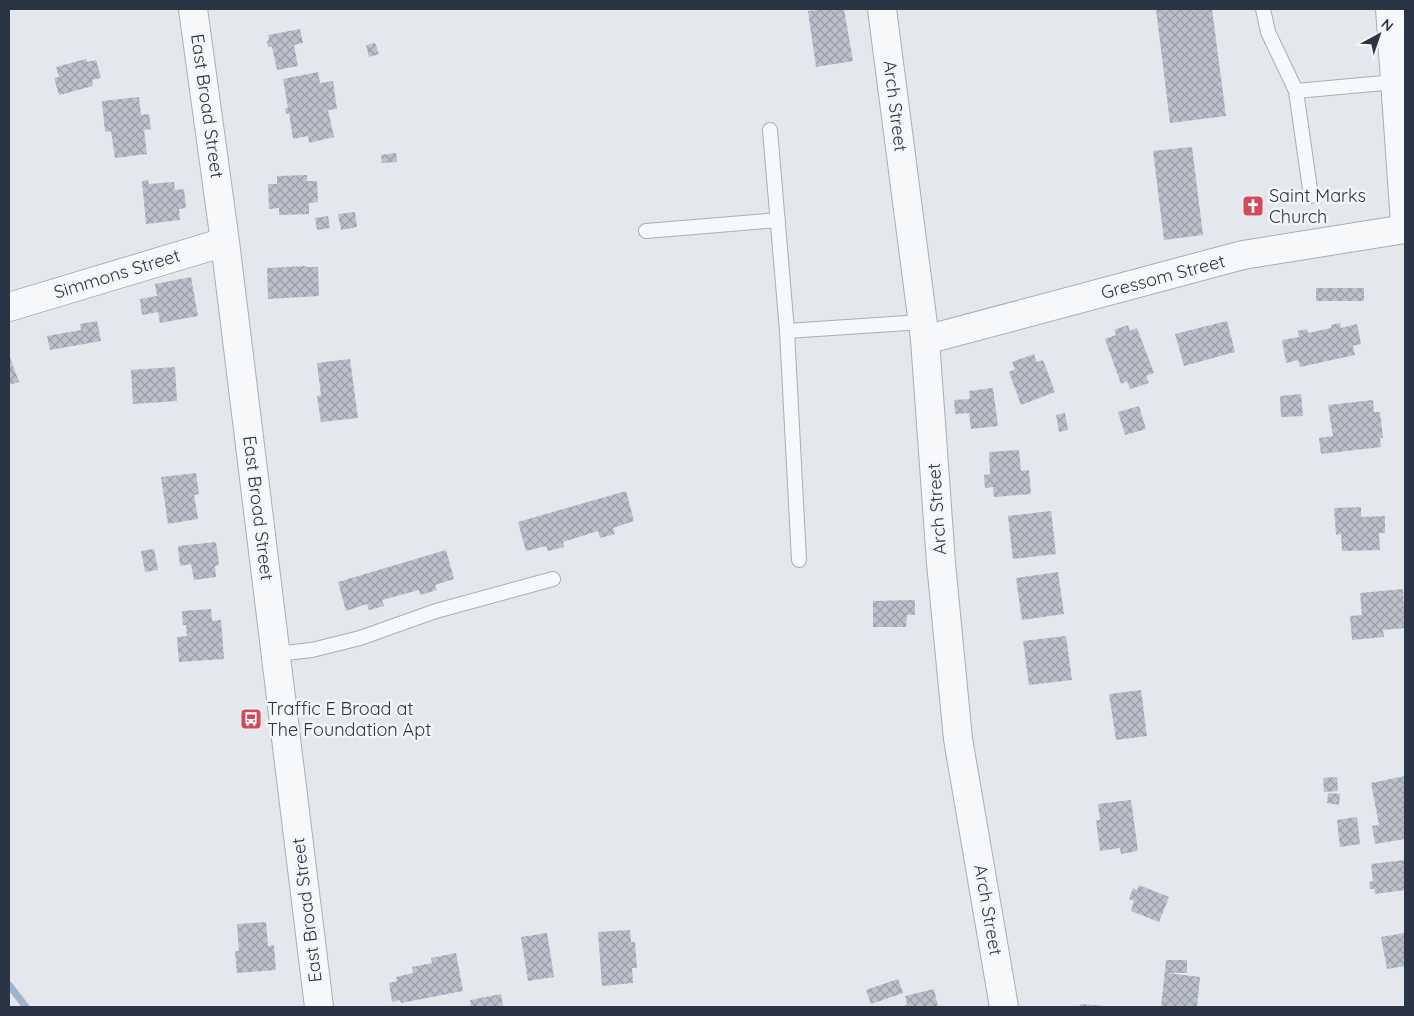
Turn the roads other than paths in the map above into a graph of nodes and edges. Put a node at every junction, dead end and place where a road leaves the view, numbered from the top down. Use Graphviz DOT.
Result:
graph roads {
  1 [pos="193,9"];
  2 [pos="882,9"];
  3 [pos="1263,9"];
  4 [pos="1390,9"];
  5 [pos="1395,82"];
  6 [pos="1296,90"];
  7 [pos="1402,117"];
  8 [pos="770,130"];
  9 [pos="1311,196"];
  10 [pos="778,220"];
  11 [pos="1405,223"];
  12 [pos="1405,229"];
  13 [pos="646,231"];
  14 [pos="225,242"];
  15 [pos="9,307"];
  16 [pos="924,331"];
  17 [pos="787,332"];
  18 [pos="799,560"];
  19 [pos="553,579"];
  20 [pos="276,654"];
  21 [pos="319,1007"];
  22 [pos="1004,1007"];
  1 -- 14 [label="street, East Broad Street"];
  2 -- 16 [label="street, Arch Street"];
  3 -- 6 [label="lane"];
  4 -- 5 [label="street"];
  5 -- 6 [label="lane"];
  5 -- 7 [label="street"];
  6 -- 9 [label="lane"];
  7 -- 11 [label="street"];
  8 -- 10 [label="lane"];
  10 -- 13 [label="lane"];
  10 -- 17 [label="lane"];
  12 -- 16 [label="street, Gressom Street"];
  14 -- 15 [label="street, Simmons Street"];
  14 -- 20 [label="street, East Broad Street"];
  16 -- 17 [label="lane"];
  16 -- 22 [label="street, Arch Street"];
  17 -- 18 [label="lane"];
  19 -- 20 [label="lane"];
  20 -- 21 [label="street, East Broad Street"];
}
